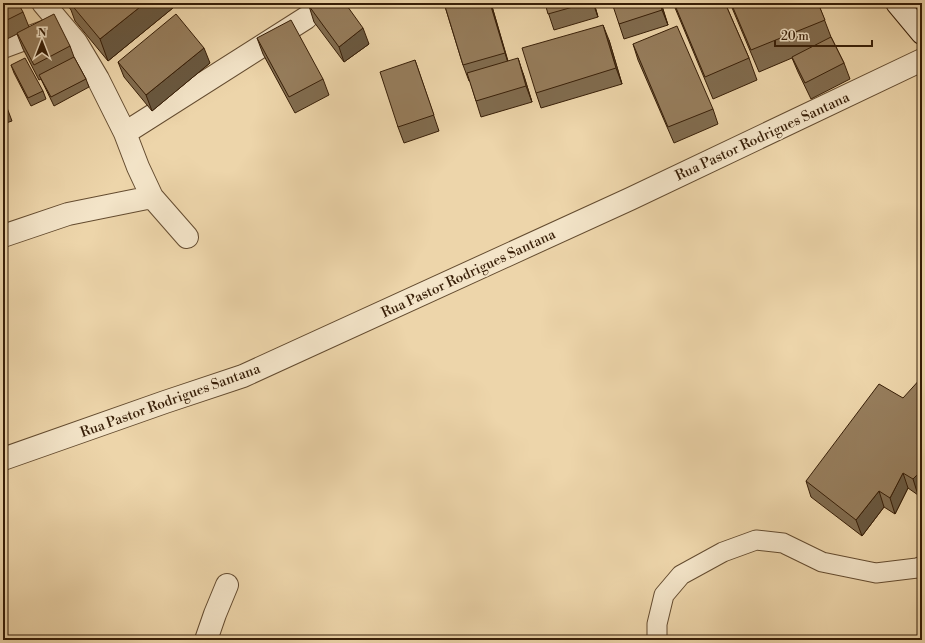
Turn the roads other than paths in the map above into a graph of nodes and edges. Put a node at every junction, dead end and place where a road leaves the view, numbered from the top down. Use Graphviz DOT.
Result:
graph roads {
  1 [pos="43,3"];
  2 [pos="897,3"];
  3 [pos="306,18"];
  4 [pos="62,25"];
  5 [pos="922,33"];
  6 [pos="3,47"];
  7 [pos="922,60"];
  8 [pos="125,133"];
  9 [pos="152,197"];
  10 [pos="3,236"];
  11 [pos="187,237"];
  12 [pos="3,459"];
  13 [pos="922,566"];
  14 [pos="227,585"];
  15 [pos="206,640"];
  16 [pos="657,640"];
  1 -- 4 [label="street"];
  2 -- 5 [label="street"];
  3 -- 8 [label="street"];
  4 -- 6 [label="street"];
  4 -- 8 [label="street"];
  7 -- 12 [label="street, Rua Pastor Rodrigues Santana"];
  8 -- 9 [label="street"];
  9 -- 10 [label="street"];
  9 -- 11 [label="street"];
  13 -- 16 [label="lane"];
  14 -- 15 [label="street"];
}
